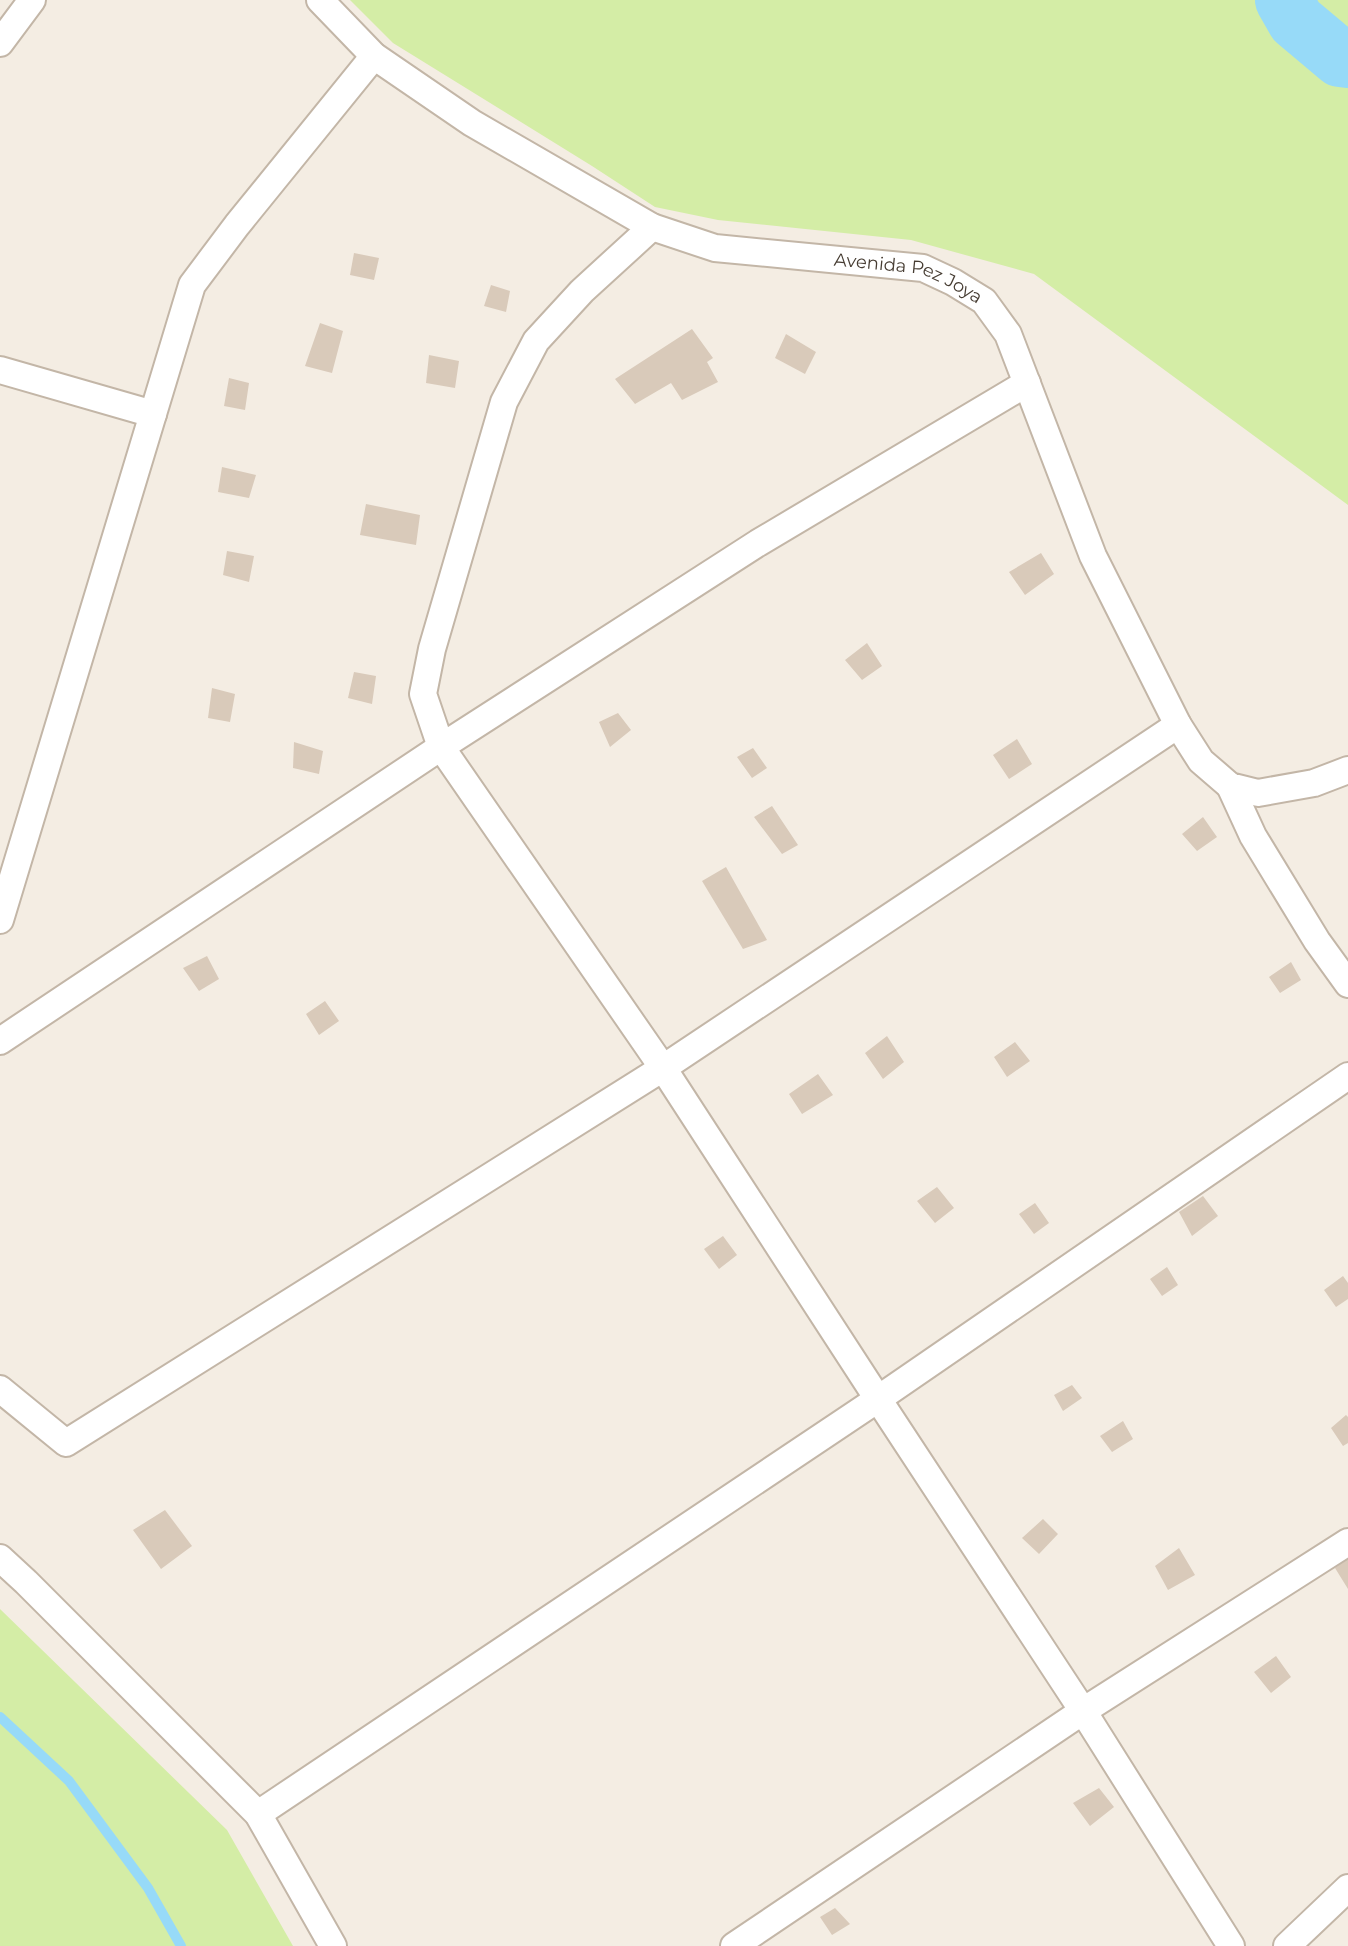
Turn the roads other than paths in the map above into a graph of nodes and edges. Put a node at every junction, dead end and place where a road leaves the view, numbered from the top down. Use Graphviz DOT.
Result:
graph roads {
  1 [pos="32,0"];
  2 [pos="320,0"];
  3 [pos="0,43"];
  4 [pos="374,56"];
  5 [pos="652,228"];
  6 [pos="0,370"];
  7 [pos="1027,383"];
  8 [pos="153,414"];
  9 [pos="1178,725"];
  10 [pos="441,747"];
  11 [pos="1348,770"];
  12 [pos="1230,786"];
  13 [pos="0,920"];
  14 [pos="1348,984"];
  15 [pos="0,1041"];
  16 [pos="663,1068"];
  17 [pos="1348,1076"];
  18 [pos="0,1389"];
  19 [pos="878,1399"];
  20 [pos="1348,1542"];
  21 [pos="0,1558"];
  22 [pos="1083,1711"];
  23 [pos="258,1814"];
  24 [pos="1348,1888"];
  25 [pos="333,1946"];
  26 [pos="734,1946"];
  27 [pos="1231,1946"];
  28 [pos="1287,1946"];
  1 -- 3 [label="street"];
  2 -- 4 [label="street, Avenida Pez Joya"];
  4 -- 5 [label="street, Avenida Pez Joya"];
  4 -- 8 [label="street"];
  5 -- 7 [label="street, Avenida Pez Joya"];
  5 -- 10 [label="street"];
  6 -- 8 [label="street"];
  7 -- 9 [label="street, Avenida Pez Joya"];
  7 -- 10 [label="street"];
  8 -- 13 [label="street"];
  9 -- 12 [label="street, Avenida Pez Joya"];
  9 -- 16 [label="street"];
  10 -- 15 [label="street"];
  10 -- 16 [label="street"];
  11 -- 12 [label="street"];
  12 -- 14 [label="street"];
  16 -- 18 [label="street"];
  16 -- 19 [label="street"];
  17 -- 19 [label="street"];
  19 -- 22 [label="street"];
  19 -- 23 [label="street"];
  20 -- 22 [label="street"];
  21 -- 23 [label="street"];
  22 -- 26 [label="street"];
  22 -- 27 [label="street"];
  23 -- 25 [label="street"];
  24 -- 28 [label="street"];
}
